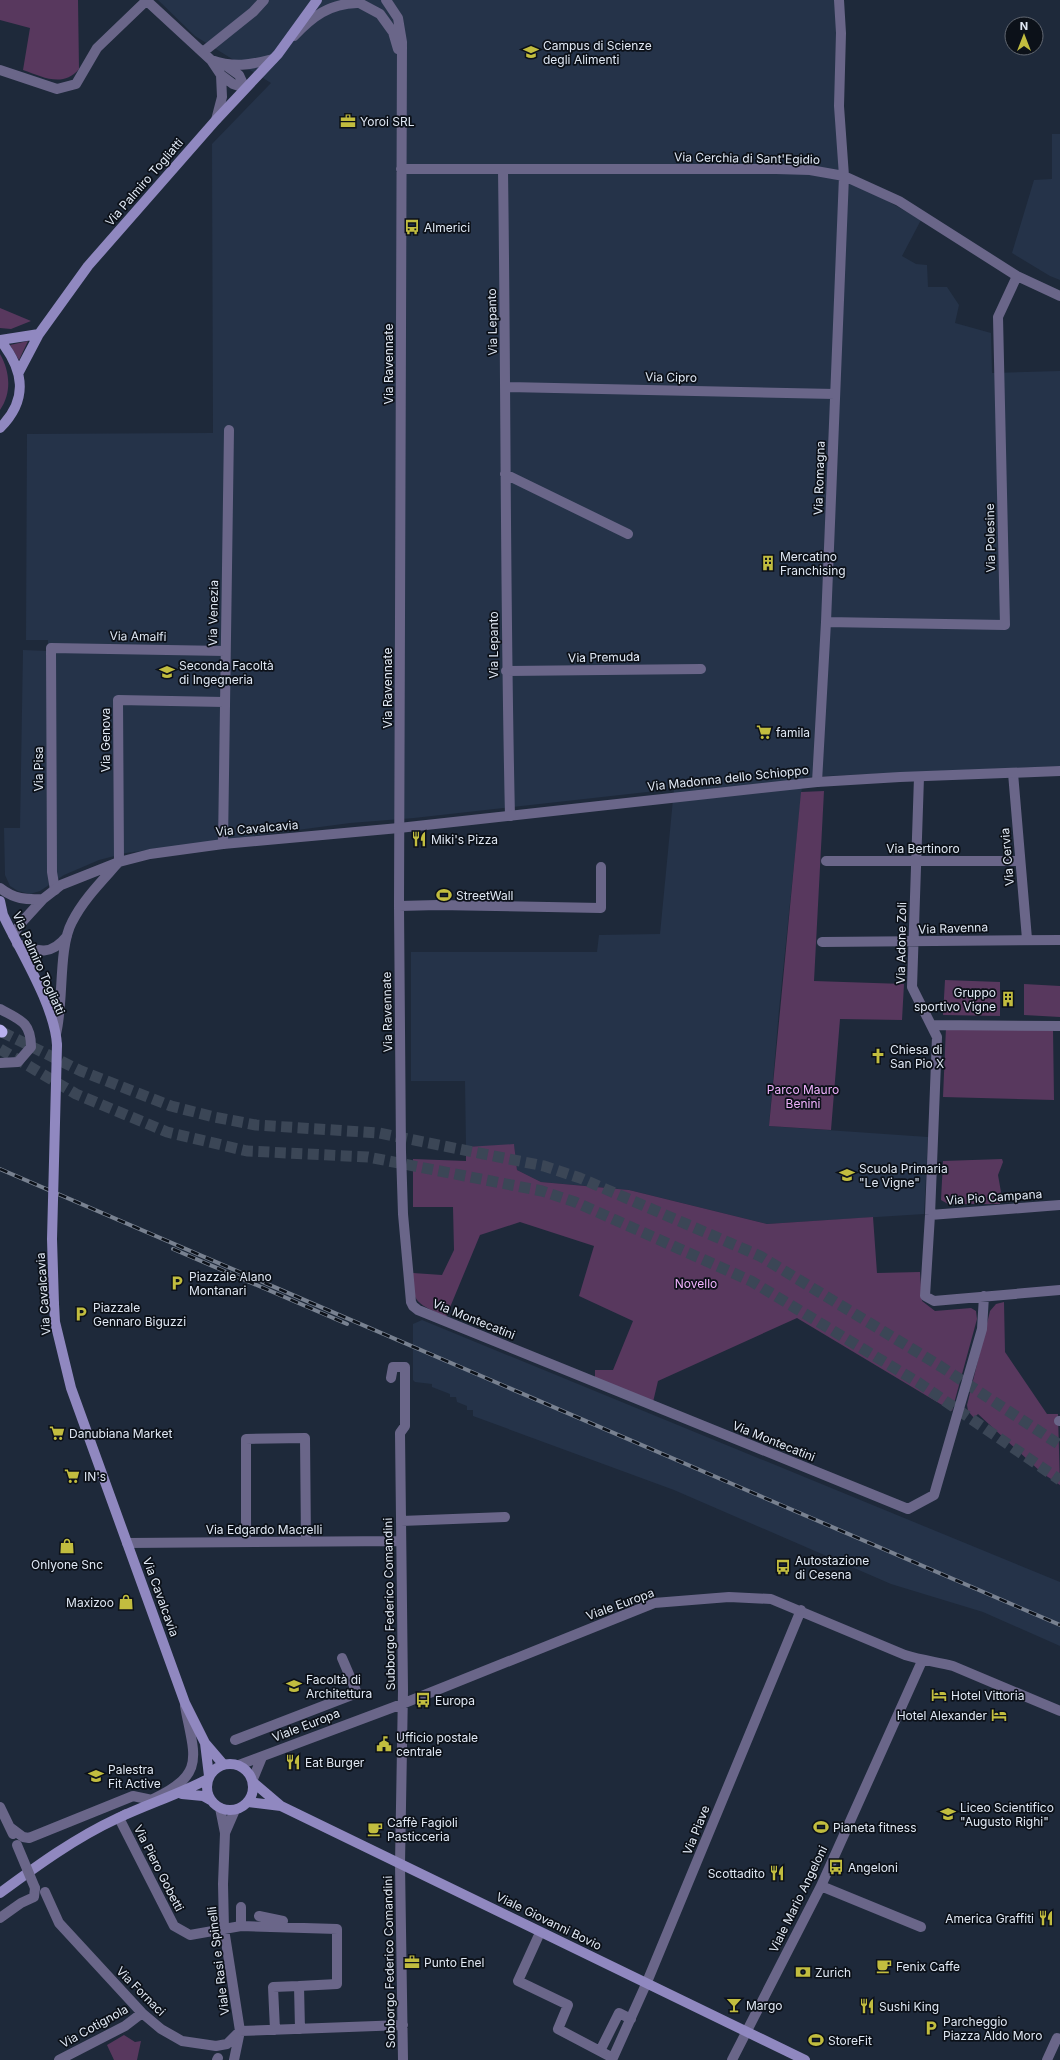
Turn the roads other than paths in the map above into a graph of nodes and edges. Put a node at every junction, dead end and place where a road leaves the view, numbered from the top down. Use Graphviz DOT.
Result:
graph roads {
  1 [pos="264,0"];
  2 [pos="317,0"];
  3 [pos="386,0"];
  4 [pos="839,0"];
  5 [pos="146,1"];
  6 [pos="355,1"];
  7 [pos="322,12"];
  8 [pos="203,52"];
  9 [pos="275,56"];
  10 [pos="211,60"];
  11 [pos="225,65"];
  12 [pos="401,68"];
  13 [pos="0,70"];
  14 [pos="222,75"];
  15 [pos="245,88"];
  16 [pos="216,120"];
  17 [pos="401,169"];
  18 [pos="503,170"];
  19 [pos="844,176"];
  20 [pos="1017,276"];
  21 [pos="1060,296"];
  22 [pos="38,334"];
  23 [pos="0,340"];
  24 [pos="19,372"];
  25 [pos="506,387"];
  26 [pos="835,394"];
  27 [pos="0,428"];
  28 [pos="229,430"];
  29 [pos="506,474"];
  30 [pos="628,534"];
  31 [pos="826,622"];
  32 [pos="51,648"];
  33 [pos="225,651"];
  34 [pos="701,669"];
  35 [pos="506,671"];
  36 [pos="224,702"];
  37 [pos="1060,771"];
  38 [pos="1013,773"];
  39 [pos="919,777"];
  40 [pos="817,782"];
  41 [pos="510,816"];
  42 [pos="399,828"];
  43 [pos="223,844"];
  44 [pos="826,861"];
  45 [pos="916,861"];
  46 [pos="1020,861"];
  47 [pos="119,862"];
  48 [pos="601,866"];
  49 [pos="0,888"];
  50 [pos="55,890"];
  51 [pos="43,899"];
  52 [pos="0,901"];
  53 [pos="399,906"];
  54 [pos="2,914"];
  55 [pos="68,934"];
  56 [pos="1027,939"];
  57 [pos="15,940"];
  58 [pos="1060,940"];
  59 [pos="822,942"];
  60 [pos="913,942"];
  61 [pos="0,1008"];
  62 [pos="932,1026"];
  63 [pos="1060,1026"];
  64 [pos="56,1034"];
  65 [pos="0,1063"];
  66 [pos="1060,1205"];
  67 [pos="930,1215"];
  68 [pos="1060,1290"];
  69 [pos="984,1296"];
  70 [pos="413,1306"];
  71 [pos="391,1378"];
  72 [pos="504,1517"];
  73 [pos="401,1521"];
  74 [pos="401,1541"];
  75 [pos="246,1542"];
  76 [pos="306,1542"];
  77 [pos="128,1543"];
  78 [pos="801,1610"];
  79 [pos="342,1658"];
  80 [pos="922,1661"];
  81 [pos="185,1703"];
  82 [pos="402,1704"];
  83 [pos="1060,1710"];
  84 [pos="235,1740"];
  85 [pos="205,1743"];
  86 [pos="262,1757"];
  87 [pos="223,1764"];
  88 [pos="238,1765"];
  89 [pos="209,1778"];
  90 [pos="253,1781"];
  91 [pos="179,1794"];
  92 [pos="152,1800"];
  93 [pos="248,1802"];
  94 [pos="216,1804"];
  95 [pos="281,1806"];
  96 [pos="0,1807"];
  97 [pos="235,1810"];
  98 [pos="119,1818"];
  99 [pos="10,1828"];
  100 [pos="225,1833"];
  101 [pos="400,1864"];
  102 [pos="821,1886"];
  103 [pos="40,1890"];
  104 [pos="0,1893"];
  105 [pos="241,1907"];
  106 [pos="0,1918"];
  107 [pos="241,1926"];
  108 [pos="921,1927"];
  109 [pos="224,1929"];
  110 [pos="538,1937"];
  111 [pos="647,1982"];
  112 [pos="299,1986"];
  113 [pos="142,2013"];
  114 [pos="630,2019"];
  115 [pos="403,2025"];
  116 [pos="300,2029"];
  117 [pos="275,2030"];
  118 [pos="240,2031"];
  119 [pos="746,2031"];
  120 [pos="1060,2040"];
  121 [pos="600,2051"];
  122 [pos="613,2059"];
  123 [pos="59,2060"];
  124 [pos="234,2060"];
  125 [pos="403,2060"];
  126 [pos="732,2060"];
  127 [pos="805,2060"];
  128 [pos="1047,2060"];
  1 -- 8 [label="street"];
  2 -- 9 [label="main road, Via Palmiro Togliatti"];
  3 -- 12 [label="street, Via Ravennate"];
  4 -- 19 [label="street, Via Romagna"];
  5 -- 8 [label="street"];
  5 -- 13 [label="street"];
  6 -- 7 [label="street, Via Ravennate"];
  6 -- 12 [label="street, Via Ravennate"];
  7 -- 9 [label="street, Via Palmiro Togliatti"];
  8 -- 10 [label="street"];
  9 -- 11 [label="street"];
  9 -- 15 [label="main road, Via Palmiro Togliatti"];
  10 -- 11 [label="street"];
  10 -- 14 [label="street"];
  11 -- 15 [label="street"];
  12 -- 17 [label="street, Via Ravennate"];
  14 -- 15 [label="street"];
  14 -- 16 [label="street"];
  15 -- 16 [label="main road, Via Palmiro Togliatti"];
  16 -- 22 [label="main road, Via Palmiro Togliatti"];
  17 -- 18 [label="street, Via Cerchia di Sant'Egidio"];
  17 -- 42 [label="street, Via Ravennate"];
  18 -- 19 [label="street, Via Cerchia di Sant'Egidio"];
  18 -- 25 [label="street, Via Lepanto"];
  19 -- 20 [label="street, Via Cerchia di Sant'Egidio"];
  19 -- 26 [label="street, Via Romagna"];
  20 -- 21 [label="street, Via Cerchia di Sant'Egidio"];
  20 -- 31 [label="street, Via Polesine"];
  22 -- 23 [label="main road"];
  22 -- 24 [label="main road, Via Palmiro Togliatti"];
  23 -- 24 [label="main road"];
  24 -- 27 [label="main road"];
  25 -- 26 [label="street, Via Cipro"];
  25 -- 29 [label="street, Via Lepanto"];
  26 -- 31 [label="street, Via Romagna"];
  28 -- 33 [label="street, Via Venezia"];
  29 -- 30 [label="street"];
  29 -- 35 [label="street, Via Lepanto"];
  31 -- 40 [label="street, Via Romagna"];
  32 -- 33 [label="street, Via Amalfi"];
  32 -- 50 [label="street, Via Pisa"];
  33 -- 36 [label="street, Via Venezia"];
  34 -- 35 [label="street, Via Premuda"];
  35 -- 41 [label="street, Via Lepanto"];
  36 -- 43 [label="street, Via Venezia"];
  36 -- 47 [label="street, Via Genova"];
  37 -- 38 [label="street, Via Madonna dello Schioppo"];
  38 -- 39 [label="street, Via Madonna dello Schioppo"];
  38 -- 46 [label="street, Via Cervia"];
  39 -- 40 [label="street, Via Madonna dello Schioppo"];
  39 -- 45 [label="street, Via Adone Zoli"];
  40 -- 41 [label="street, Via Madonna dello Schioppo"];
  41 -- 42 [label="street, Via Madonna dello Schioppo"];
  42 -- 43 [label="street, Via Cavalcavia"];
  42 -- 53 [label="street, Via Ravennate"];
  43 -- 47 [label="street, Via Cavalcavia"];
  44 -- 45 [label="street, Via Bertinoro"];
  45 -- 46 [label="street, Via Bertinoro"];
  45 -- 60 [label="street, Via Adone Zoli"];
  46 -- 56 [label="street, Via Cervia"];
  47 -- 50 [label="street, Via Cavalcavia"];
  47 -- 55 [label="street, Via Cavalcavia"];
  48 -- 53 [label="street"];
  49 -- 51 [label="street"];
  50 -- 51 [label="street, Via Cavalcavia"];
  51 -- 57 [label="street, Via Cavalcavia"];
  52 -- 54 [label="main road, Via Palmiro Togliatti"];
  53 -- 70 [label="street, Via Ravennate"];
  54 -- 57 [label="main road, Via Palmiro Togliatti"];
  55 -- 57 [label="street, Via Cavalcavia"];
  55 -- 64 [label="street, Via Cavalcavia"];
  56 -- 58 [label="street, Via Ravenna"];
  56 -- 60 [label="street, Via Ravenna"];
  57 -- 64 [label="main road, Via Palmiro Togliatti"];
  59 -- 60 [label="street, Via Ravenna"];
  60 -- 62 [label="street, Via Adone Zoli"];
  61 -- 65 [label="street"];
  62 -- 63 [label="street"];
  62 -- 67 [label="street, Via Adone Zoli"];
  64 -- 77 [label="main road, Via Cavalcavia, bridge"];
  66 -- 67 [label="street, Via Pio Campana"];
  67 -- 69 [label="street, Via Adone Zoli"];
  68 -- 69 [label="street"];
  69 -- 70 [label="street, Via Montecatini"];
  71 -- 73 [label="street, Subborgo Federico Comandini"];
  72 -- 73 [label="street"];
  73 -- 74 [label="street, Subborgo Federico Comandini"];
  74 -- 76 [label="street, Via Edgardo Macrelli"];
  74 -- 82 [label="street, Subborgo Federico Comandini"];
  75 -- 76 [label="street, Via Edgardo Macrelli"];
  75 -- 76 [label="street"];
  75 -- 77 [label="street, Via Edgardo Macrelli"];
  77 -- 81 [label="main road, Via Cavalcavia"];
  78 -- 80 [label="street, Viale Europa"];
  78 -- 82 [label="street, Viale Europa"];
  78 -- 111 [label="street, Via Piave"];
  79 -- 84 [label="street"];
  80 -- 83 [label="street, Viale Europa"];
  80 -- 102 [label="street, Viale Mario Angeloni"];
  81 -- 85 [label="main road, Via Cavalcavia"];
  81 -- 92 [label="street, Via Cavalcavia"];
  82 -- 86 [label="street, Viale Europa"];
  82 -- 101 [label="street, Subborgo Federico Comandini"];
  85 -- 87 [label="main road, Via Cavalcavia"];
  85 -- 89 [label="main road, Via Cavalcavia"];
  86 -- 88 [label="street, Viale Europa"];
  86 -- 90 [label="street, Viale Europa"];
  87 -- 88 [label="main road"];
  87 -- 89 [label="main road"];
  88 -- 90 [label="main road"];
  89 -- 91 [label="main road"];
  89 -- 94 [label="main road"];
  90 -- 93 [label="main road"];
  90 -- 95 [label="main road, Viale Giovanni Bovio"];
  91 -- 94 [label="main road"];
  91 -- 98 [label="main road"];
  92 -- 98 [label="street, Via Cavalcavia"];
  92 -- 99 [label="street"];
  93 -- 95 [label="main road, Viale Giovanni Bovio"];
  93 -- 97 [label="main road"];
  94 -- 97 [label="main road"];
  94 -- 100 [label="street, Viale Rasi e Spinelli"];
  95 -- 101 [label="main road, Viale Giovanni Bovio"];
  96 -- 99 [label="street, Via Fornaci"];
  97 -- 100 [label="street, Viale Rasi e Spinelli"];
  98 -- 104 [label="main road"];
  98 -- 109 [label="street, Via Piero Gobetti"];
  99 -- 103 [label="street, Via Fornaci, bridge"];
  100 -- 109 [label="street, Viale Rasi e Spinelli"];
  101 -- 111 [label="main road, Viale Giovanni Bovio"];
  101 -- 115 [label="street, Sobborgo Federico Comandini"];
  102 -- 108 [label="street"];
  102 -- 119 [label="street, Viale Mario Angeloni"];
  103 -- 106 [label="street"];
  103 -- 113 [label="street, Via Fornaci"];
  105 -- 107 [label="street"];
  107 -- 109 [label="street, Via Piero Gobetti"];
  107 -- 112 [label="street, Via Piero Gobetti"];
  109 -- 118 [label="street, Viale Rasi e Spinelli"];
  110 -- 121 [label="street, Via Piave"];
  111 -- 114 [label="street, Via Piave"];
  111 -- 119 [label="main road, Viale Giovanni Bovio"];
  112 -- 116 [label="street"];
  112 -- 117 [label="street"];
  113 -- 118 [label="street, Via Fornaci"];
  113 -- 123 [label="street, Via Cotignola"];
  114 -- 121 [label="street"];
  114 -- 122 [label="street, Via Piave"];
  115 -- 116 [label="street"];
  115 -- 125 [label="street, Sobborgo Federico Comandini"];
  116 -- 117 [label="street"];
  117 -- 118 [label="street"];
  118 -- 124 [label="street, Viale Rasi e Spinelli"];
  119 -- 126 [label="street, Viale Mario Angeloni"];
  119 -- 127 [label="main road, Viale Giovanni Bovio"];
  120 -- 128 [label="street"];
  121 -- 122 [label="street, Via Piave"];
}
